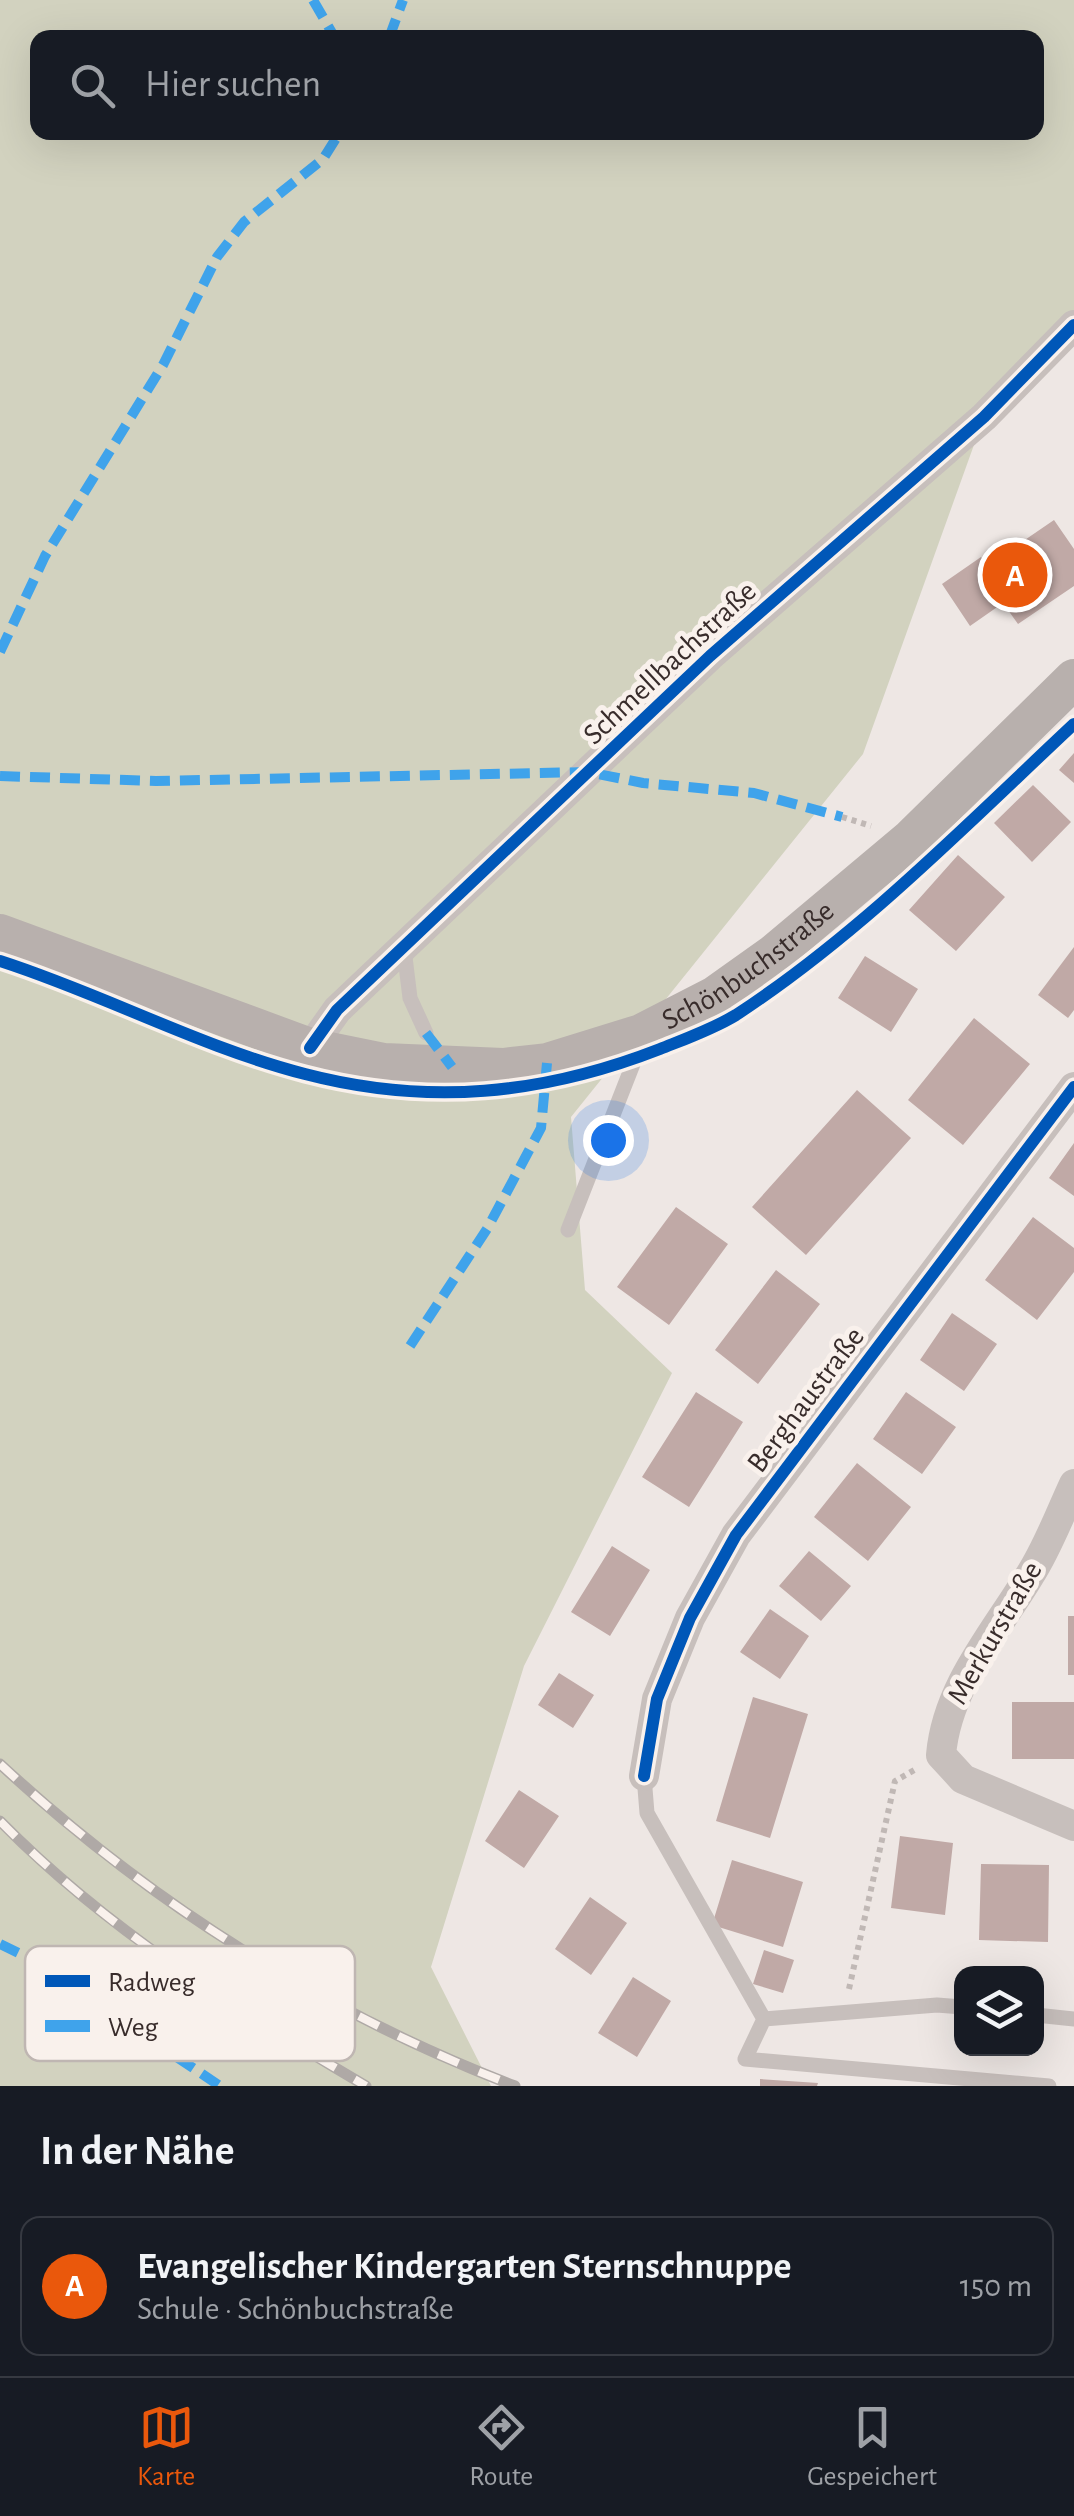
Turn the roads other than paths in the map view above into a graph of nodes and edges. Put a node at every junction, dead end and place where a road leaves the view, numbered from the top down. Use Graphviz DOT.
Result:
graph roads {
  1 [pos="1074,326"];
  2 [pos="1074,679"];
  3 [pos="0,934"];
  4 [pos="404,950"];
  5 [pos="426,1033"];
  6 [pos="641,1034"];
  7 [pos="310,1048"];
  8 [pos="1074,1087"];
  9 [pos="568,1230"];
  10 [pos="1074,1484"];
  11 [pos="644,1776"];
  12 [pos="1074,1826"];
  13 [pos="954,2006"];
  14 [pos="1044,2016"];
  15 [pos="1074,2019"];
  16 [pos="764,2020"];
  17 [pos="1049,2086"];
  1 -- 4 [label="street, Schmellbachstraße"];
  2 -- 6 [label="main road, Schönbuchstraße"];
  3 -- 7 [label="main road, Schönbuchstraße"];
  4 -- 5 [label="lane"];
  4 -- 7 [label="street, Schmellbachstraße"];
  6 -- 7 [label="main road, Schönbuchstraße"];
  6 -- 9 [label="lane"];
  8 -- 11 [label="street, Berghaustraße"];
  10 -- 12 [label="street, Merkurstraße"];
  11 -- 16 [label="lane"];
  13 -- 16 [label="lane"];
  14 -- 15 [label="lane"];
  16 -- 17 [label="lane"];
}
